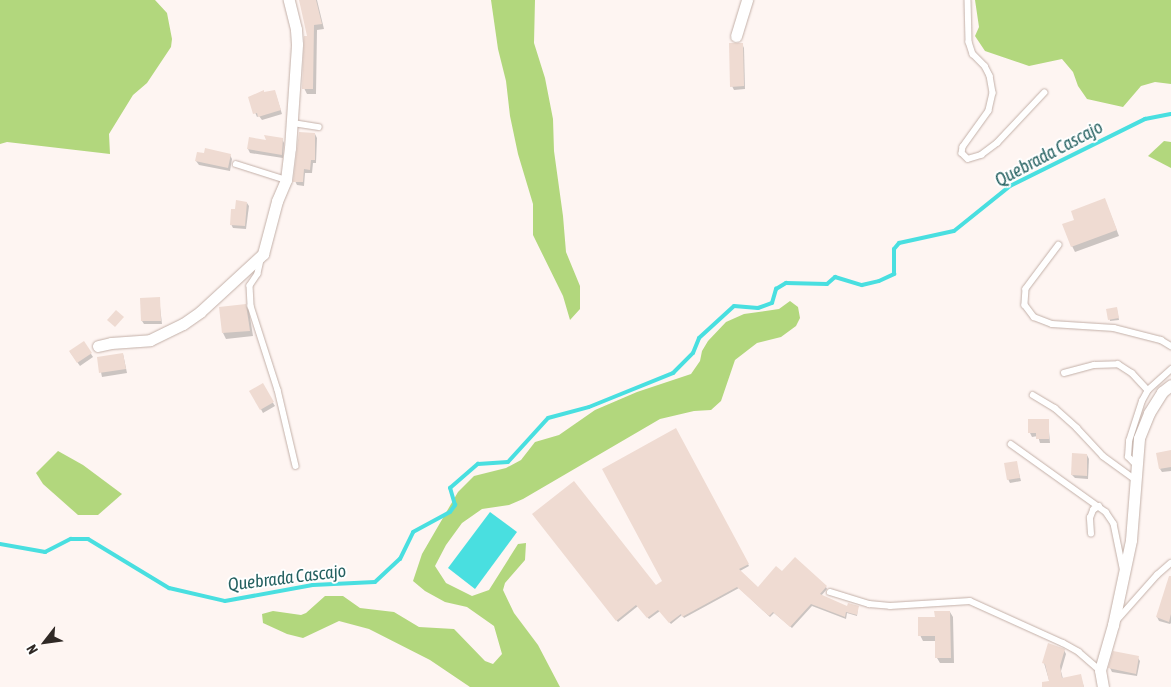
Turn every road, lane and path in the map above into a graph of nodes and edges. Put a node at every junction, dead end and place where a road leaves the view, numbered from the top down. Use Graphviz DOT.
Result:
graph roads {
  1 [pos="289,0"];
  2 [pos="747,0"];
  3 [pos="968,0"];
  4 [pos="736,36"];
  5 [pos="1044,93"];
  6 [pos="293,123"];
  7 [pos="319,127"];
  8 [pos="236,164"];
  9 [pos="286,180"];
  10 [pos="1059,245"];
  11 [pos="263,254"];
  12 [pos="98,346"];
  13 [pos="1171,346"];
  14 [pos="1171,369"];
  15 [pos="1064,373"];
  16 [pos="1171,385"];
  17 [pos="1148,390"];
  18 [pos="1034,395"];
  19 [pos="1011,444"];
  20 [pos="296,466"];
  21 [pos="1137,466"];
  22 [pos="1136,480"];
  23 [pos="1099,506"];
  24 [pos="1092,534"];
  25 [pos="1171,563"];
  26 [pos="1125,572"];
  27 [pos="830,592"];
  28 [pos="1113,625"];
  29 [pos="1100,670"];
  30 [pos="1102,687"];
  1 -- 6 [label="street"];
  2 -- 4 [label="street"];
  3 -- 5 [label="lane"];
  6 -- 7 [label="lane"];
  6 -- 9 [label="street"];
  8 -- 9 [label="lane"];
  9 -- 11 [label="street"];
  10 -- 13 [label="lane"];
  11 -- 12 [label="street"];
  11 -- 20 [label="lane"];
  14 -- 17 [label="lane"];
  15 -- 17 [label="lane"];
  16 -- 21 [label="street"];
  17 -- 21 [label="lane"];
  18 -- 22 [label="lane"];
  19 -- 23 [label="lane"];
  21 -- 22 [label="street"];
  22 -- 26 [label="street"];
  23 -- 24 [label="lane"];
  23 -- 26 [label="lane"];
  25 -- 28 [label="lane"];
  26 -- 28 [label="street"];
  27 -- 29 [label="lane"];
  28 -- 29 [label="street"];
  29 -- 30 [label="street"];
}
